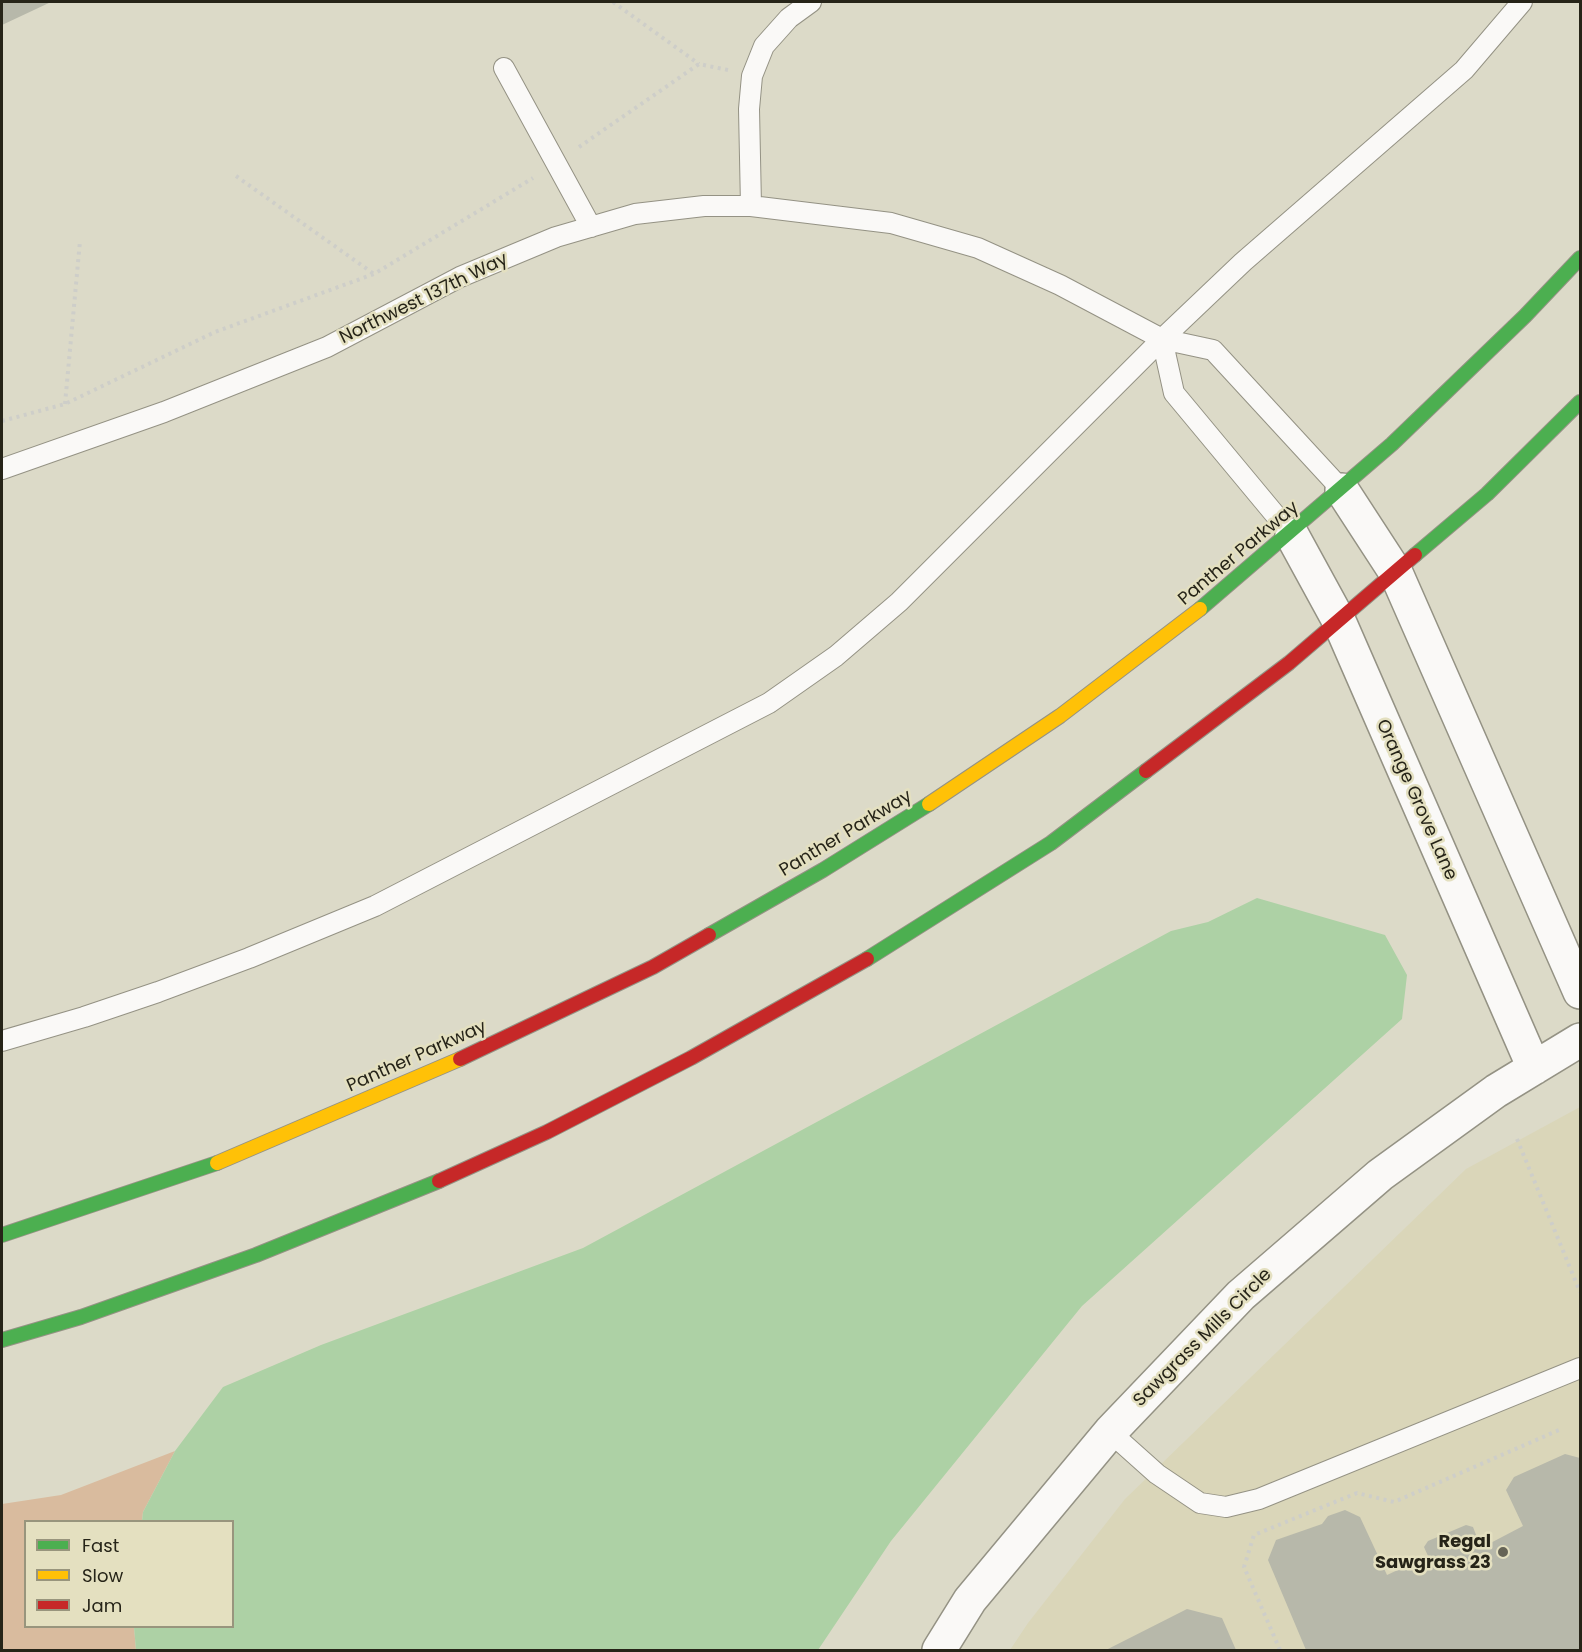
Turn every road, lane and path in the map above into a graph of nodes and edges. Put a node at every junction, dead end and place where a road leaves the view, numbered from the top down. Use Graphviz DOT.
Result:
graph roads {
  1 [pos="613,2"];
  2 [pos="811,2"];
  3 [pos="1522,2"];
  4 [pos="699,64"];
  5 [pos="504,68"];
  6 [pos="752,76"];
  7 [pos="557,163"];
  8 [pos="236,176"];
  9 [pos="750,206"];
  10 [pos="591,227"];
  11 [pos="80,241"];
  12 [pos="1581,258"];
  13 [pos="374,274"];
  14 [pos="1162,339"];
  15 [pos="1581,402"];
  16 [pos="65,404"];
  17 [pos="2,421"];
  18 [pos="2,469"];
  19 [pos="1341,490"];
  20 [pos="1292,535"];
  21 [pos="1396,573"];
  22 [pos="1339,621"];
  23 [pos="1581,992"];
  24 [pos="1581,1040"];
  25 [pos="2,1041"];
  26 [pos="1534,1068"];
  27 [pos="1517,1139"];
  28 [pos="2,1235"];
  29 [pos="1581,1292"];
  30 [pos="2,1340"];
  31 [pos="1581,1368"];
  32 [pos="1559,1430"];
  33 [pos="1110,1432"];
  34 [pos="939,1650"];
  35 [pos="1280,1650"];
  1 -- 4 [label="path"];
  2 -- 6 [label="lane"];
  3 -- 14 [label="lane"];
  4 -- 6 [label="path"];
  4 -- 7 [label="path"];
  5 -- 7 [label="lane"];
  6 -- 9 [label="lane"];
  7 -- 10 [label="lane"];
  7 -- 13 [label="path"];
  8 -- 13 [label="path"];
  9 -- 10 [label="lane, Northwest 137th Way"];
  9 -- 14 [label="lane, Northwest 137th Way"];
  10 -- 18 [label="lane, Northwest 137th Way"];
  11 -- 16 [label="path"];
  12 -- 19 [label="main road, Panther Parkway"];
  13 -- 16 [label="path"];
  14 -- 19 [label="lane, Northwest 137th Way"];
  14 -- 20 [label="lane"];
  14 -- 25 [label="lane"];
  15 -- 21 [label="main road"];
  16 -- 17 [label="path"];
  19 -- 20 [label="main road, Panther Parkway"];
  19 -- 21 [label="street"];
  20 -- 22 [label="street, Orange Grove Lane"];
  20 -- 28 [label="main road, Panther Parkway"];
  21 -- 22 [label="main road"];
  21 -- 23 [label="street"];
  22 -- 26 [label="street, Orange Grove Lane"];
  22 -- 30 [label="main road"];
  24 -- 26 [label="street, Sawgrass Mills Circle"];
  26 -- 33 [label="street, Sawgrass Mills Circle"];
  27 -- 29 [label="path"];
  31 -- 33 [label="lane"];
  32 -- 35 [label="path"];
  33 -- 34 [label="street, Sawgrass Mills Circle"];
}
